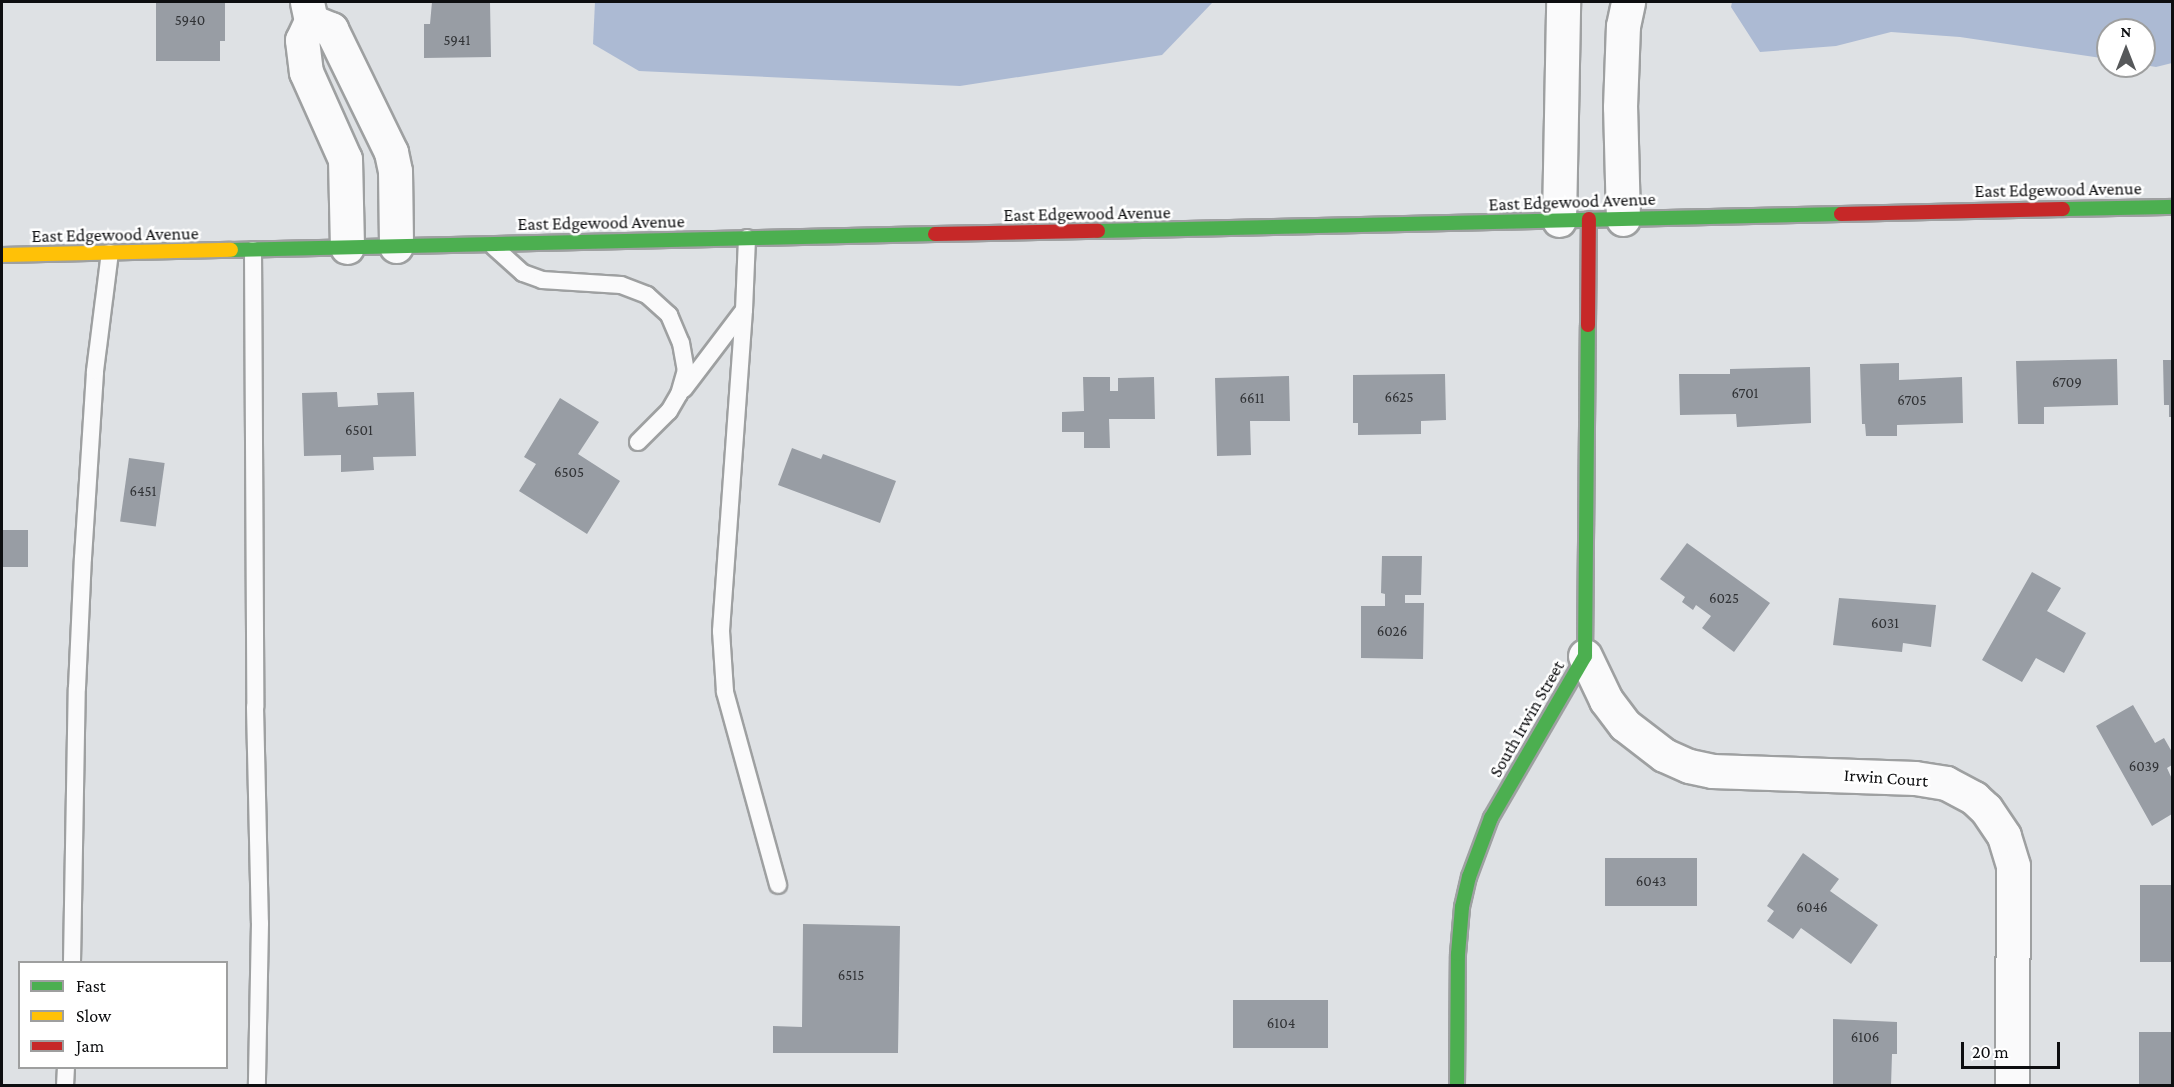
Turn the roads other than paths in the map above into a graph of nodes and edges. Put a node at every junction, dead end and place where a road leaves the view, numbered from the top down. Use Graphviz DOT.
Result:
graph roads {
  1 [pos="1563,2"];
  2 [pos="1628,2"];
  3 [pos="309,11"];
  4 [pos="2172,207"];
  5 [pos="1623,219"];
  6 [pos="1574,220"];
  7 [pos="747,238"];
  8 [pos="491,244"];
  9 [pos="396,246"];
  10 [pos="347,247"];
  11 [pos="253,250"];
  12 [pos="110,253"];
  13 [pos="2,255"];
  14 [pos="744,310"];
  15 [pos="679,394"];
  16 [pos="638,442"];
  17 [pos="1585,656"];
  18 [pos="778,885"];
  19 [pos="72,961"];
  20 [pos="66,1069"];
  21 [pos="65,1086"];
  22 [pos="256,1086"];
  23 [pos="1457,1086"];
  24 [pos="2012,1086"];
  1 -- 6 [label="street"];
  2 -- 5 [label="street"];
  3 -- 9 [label="street"];
  3 -- 10 [label="street"];
  4 -- 5 [label="main road, East Edgewood Avenue"];
  5 -- 6 [label="main road, East Edgewood Avenue"];
  6 -- 7 [label="main road, East Edgewood Avenue"];
  6 -- 17 [label="main road, South Irwin Street"];
  7 -- 8 [label="main road, East Edgewood Avenue"];
  7 -- 14 [label="lane"];
  8 -- 9 [label="main road, East Edgewood Avenue"];
  8 -- 15 [label="lane"];
  9 -- 10 [label="main road, East Edgewood Avenue"];
  10 -- 11 [label="main road, East Edgewood Avenue"];
  11 -- 12 [label="main road, East Edgewood Avenue"];
  11 -- 22 [label="lane"];
  12 -- 13 [label="main road, East Edgewood Avenue"];
  12 -- 19 [label="lane"];
  14 -- 15 [label="lane"];
  14 -- 18 [label="lane"];
  15 -- 16 [label="lane"];
  17 -- 23 [label="main road, South Irwin Street"];
  17 -- 24 [label="street, Irwin Court"];
  20 -- 21 [label="lane"];
}
